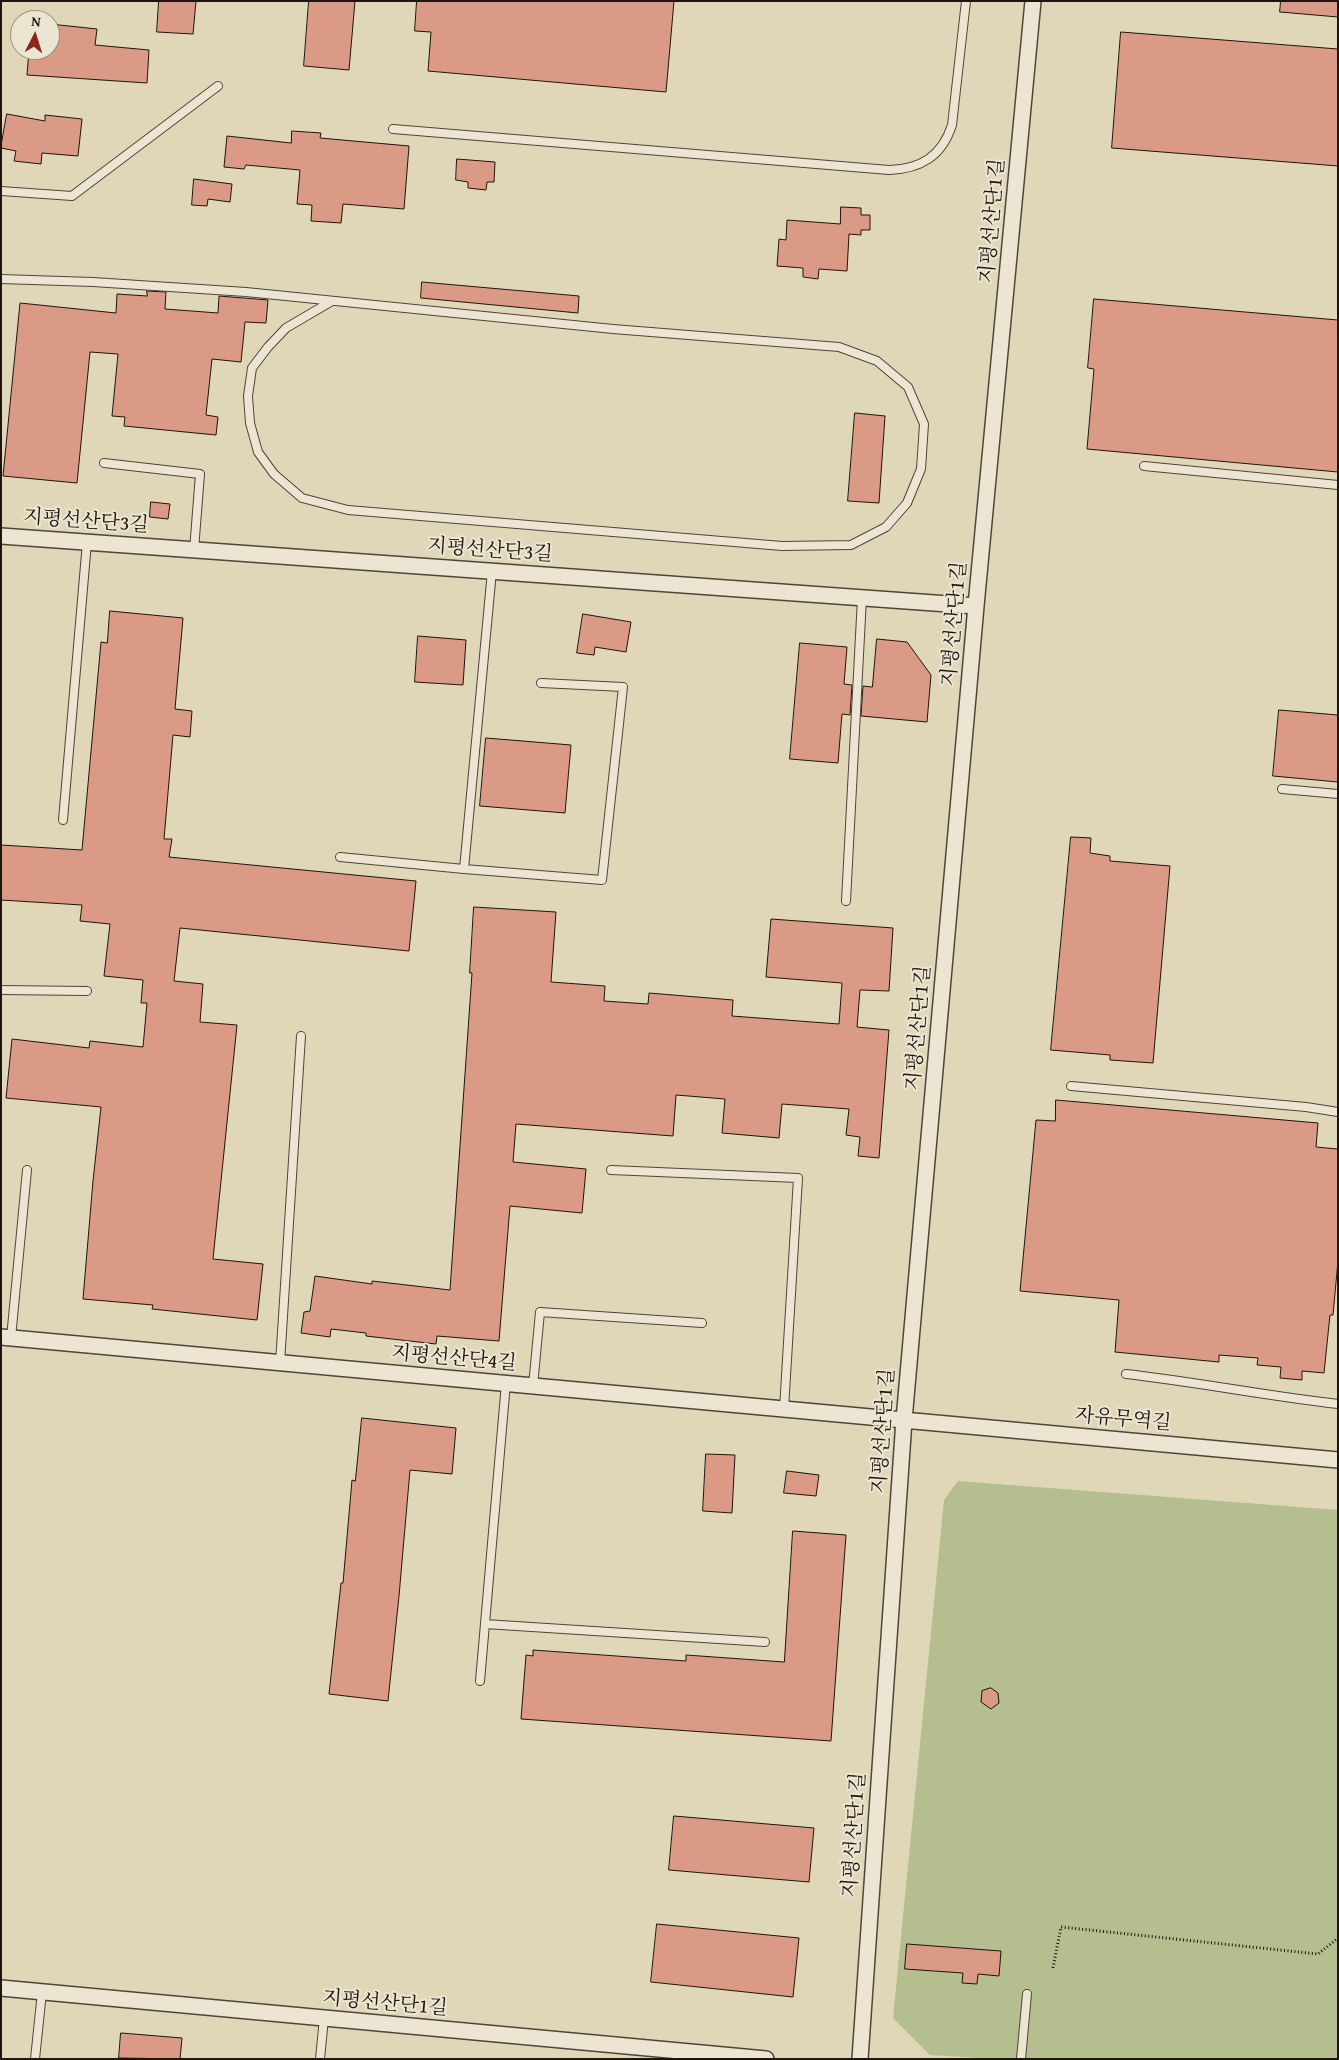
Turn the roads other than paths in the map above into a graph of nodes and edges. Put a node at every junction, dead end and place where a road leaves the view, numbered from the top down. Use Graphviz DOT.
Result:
graph roads {
  1 [pos="966,1"];
  2 [pos="1034,1"];
  3 [pos="218,86"];
  4 [pos="393,129"];
  5 [pos="1,191"];
  6 [pos="1,279"];
  7 [pos="332,301"];
  8 [pos="104,463"];
  9 [pos="1144,466"];
  10 [pos="1338,485"];
  11 [pos="1,536"];
  12 [pos="87,542"];
  13 [pos="194,550"];
  14 [pos="492,571"];
  15 [pos="862,598"];
  16 [pos="976,606"];
  17 [pos="541,683"];
  18 [pos="1282,788"];
  19 [pos="1338,794"];
  20 [pos="63,820"];
  21 [pos="340,857"];
  22 [pos="464,869"];
  23 [pos="846,901"];
  24 [pos="1,990"];
  25 [pos="87,991"];
  26 [pos="302,1036"];
  27 [pos="1072,1086"];
  28 [pos="1338,1112"];
  29 [pos="27,1170"];
  30 [pos="611,1170"];
  31 [pos="702,1323"];
  32 [pos="6,1338"];
  33 [pos="280,1363"];
  34 [pos="1126,1374"];
  35 [pos="506,1383"];
  36 [pos="533,1386"];
  37 [pos="1338,1404"];
  38 [pos="784,1409"];
  39 [pos="904,1420"];
  40 [pos="1338,1460"];
  41 [pos="485,1624"];
  42 [pos="765,1642"];
  43 [pos="480,1681"];
  44 [pos="1,1988"];
  45 [pos="42,1992"];
  46 [pos="1027,1994"];
  47 [pos="324,2018"];
  48 [pos="35,2059"];
  49 [pos="320,2059"];
  50 [pos="766,2059"];
  51 [pos="860,2059"];
  52 [pos="1022,2059"];
  1 -- 4 [label="lane"];
  2 -- 16 [label="street, 지평선산단1길"];
  3 -- 5 [label="lane"];
  6 -- 7 [label="lane"];
  7 -- 7 [label="lane"];
  8 -- 13 [label="lane"];
  9 -- 10 [label="lane"];
  11 -- 12 [label="street, 지평선산단3길"];
  12 -- 13 [label="street, 지평선산단3길"];
  12 -- 20 [label="lane"];
  13 -- 14 [label="street, 지평선산단3길"];
  14 -- 15 [label="street, 지평선산단3길"];
  14 -- 22 [label="lane"];
  15 -- 16 [label="street, 지평선산단3길"];
  15 -- 23 [label="lane"];
  16 -- 39 [label="street, 지평선산단1길"];
  17 -- 22 [label="lane"];
  18 -- 19 [label="lane"];
  21 -- 22 [label="lane"];
  24 -- 25 [label="lane"];
  26 -- 33 [label="lane"];
  27 -- 28 [label="lane"];
  29 -- 32 [label="lane"];
  30 -- 38 [label="lane"];
  31 -- 36 [label="lane"];
  32 -- 33 [label="street, 지평선산단4길"];
  33 -- 35 [label="street, 지평선산단4길"];
  34 -- 37 [label="lane"];
  35 -- 36 [label="street, 지평선산단4길"];
  35 -- 41 [label="lane"];
  36 -- 38 [label="street, 지평선산단4길"];
  38 -- 39 [label="street, 지평선산단4길"];
  39 -- 40 [label="street, 자유무역길"];
  39 -- 51 [label="street, 지평선산단1길"];
  41 -- 42 [label="lane"];
  41 -- 43 [label="lane"];
  44 -- 45 [label="street, 지평선산단1길"];
  45 -- 47 [label="street, 지평선산단1길"];
  45 -- 48 [label="lane"];
  46 -- 52 [label="lane"];
  47 -- 49 [label="lane"];
  47 -- 50 [label="street, 지평선산단1길"];
}
